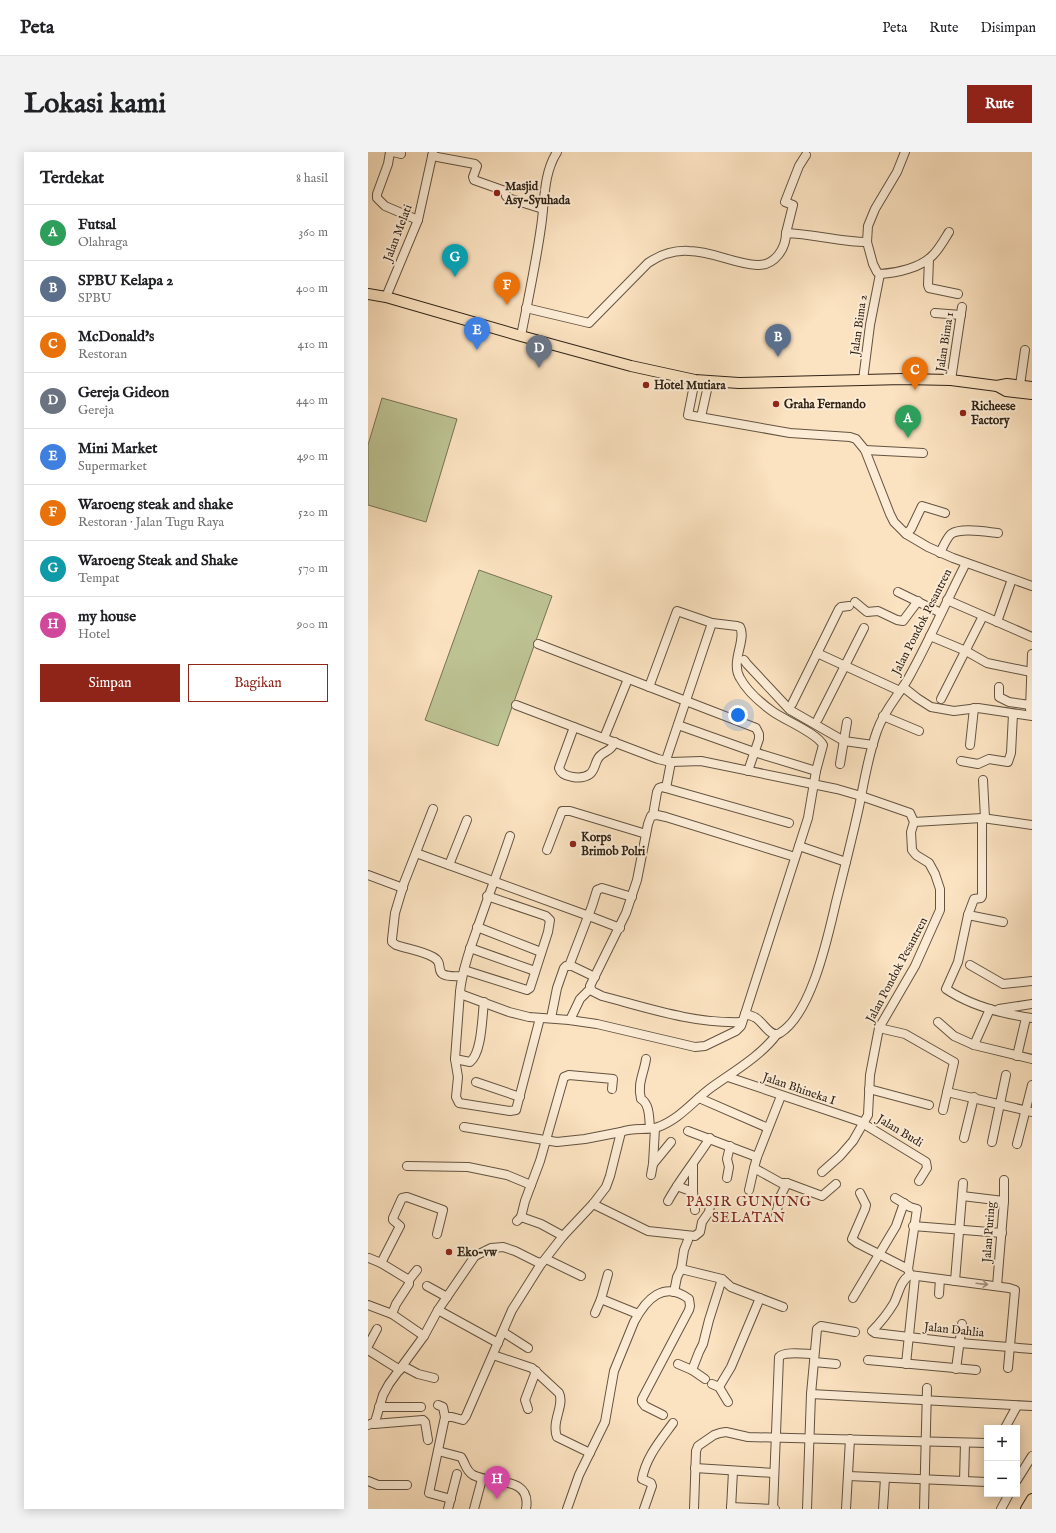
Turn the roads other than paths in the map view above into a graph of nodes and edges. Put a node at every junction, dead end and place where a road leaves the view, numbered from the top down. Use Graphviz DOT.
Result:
graph roads {
  1 [pos="391,152"];
  2 [pos="558,152"];
  3 [pos="905,152"];
  4 [pos="401,154"];
  5 [pos="432,154"];
  6 [pos="806,155"];
  7 [pos="543,209"];
  8 [pos="418,220"];
  9 [pos="786,232"];
  10 [pos="950,232"];
  11 [pos="868,242"];
  12 [pos="929,258"];
  13 [pos="880,274"];
  14 [pos="370,293"];
  15 [pos="958,294"];
  16 [pos="386,297"];
  17 [pos="526,308"];
  18 [pos="935,312"];
  19 [pos="521,336"];
  20 [pos="1024,350"];
  21 [pos="695,380"];
  22 [pos="863,380"];
  23 [pos="950,380"];
  24 [pos="709,381"];
  25 [pos="1020,385"];
  26 [pos="997,386"];
  27 [pos="1032,387"];
  28 [pos="1032,394"];
  29 [pos="701,418"];
  30 [pos="864,450"];
  31 [pos="923,453"];
  32 [pos="945,513"];
  33 [pos="998,533"];
  34 [pos="906,534"];
  35 [pos="940,553"];
  36 [pos="966,563"];
  37 [pos="1012,579"];
  38 [pos="1032,586"];
  39 [pos="898,592"];
  40 [pos="947,600"];
  41 [pos="918,601"];
  42 [pos="941,612"];
  43 [pos="983,616"];
  44 [pos="997,622"];
  45 [pos="712,623"];
  46 [pos="864,628"];
  47 [pos="930,636"];
  48 [pos="1032,637"];
  49 [pos="538,644"];
  50 [pos="966,651"];
  51 [pos="817,653"];
  52 [pos="1032,654"];
  53 [pos="744,660"];
  54 [pos="846,666"];
  55 [pos="1031,672"];
  56 [pos="628,679"];
  57 [pos="650,687"];
  58 [pos="999,687"];
  59 [pos="901,689"];
  60 [pos="941,699"];
  61 [pos="685,701"];
  62 [pos="792,704"];
  63 [pos="516,705"];
  64 [pos="974,708"];
  65 [pos="1030,710"];
  66 [pos="1013,714"];
  67 [pos="883,716"];
  68 [pos="818,719"];
  69 [pos="847,722"];
  70 [pos="678,725"];
  71 [pos="574,727"];
  72 [pos="919,731"];
  73 [pos="604,738"];
  74 [pos="844,741"];
  75 [pos="615,742"];
  76 [pos="873,745"];
  77 [pos="970,745"];
  78 [pos="754,752"];
  79 [pos="668,761"];
  80 [pos="960,761"];
  81 [pos="840,764"];
  82 [pos="748,771"];
  83 [pos="816,771"];
  84 [pos="983,780"];
  85 [pos="814,784"];
  86 [pos="666,788"];
  87 [pos="861,796"];
  88 [pos="433,809"];
  89 [pos="653,815"];
  90 [pos="983,818"];
  91 [pos="467,820"];
  92 [pos="914,822"];
  93 [pos="789,823"];
  94 [pos="1032,825"];
  95 [pos="646,834"];
  96 [pos="510,836"];
  97 [pos="799,846"];
  98 [pos="548,850"];
  99 [pos="416,853"];
  100 [pos="795,857"];
  101 [pos="846,862"];
  102 [pos="449,865"];
  103 [pos="368,875"];
  104 [pos="493,881"];
  105 [pos="403,888"];
  106 [pos="488,896"];
  107 [pos="632,897"];
  108 [pos="968,915"];
  109 [pos="589,916"];
  110 [pos="1003,922"];
  111 [pos="477,927"];
  112 [pos="620,928"];
  113 [pos="470,948"];
  114 [pos="541,952"];
  115 [pos="970,965"];
  116 [pos="569,966"];
  117 [pos="535,971"];
  118 [pos="463,973"];
  119 [pos="596,977"];
  120 [pos="1032,981"];
  121 [pos="590,989"];
  122 [pos="460,992"];
  123 [pos="484,1002"];
  124 [pos="1032,1004"];
  125 [pos="993,1009"];
  126 [pos="540,1018"];
  127 [pos="551,1018"];
  128 [pos="744,1018"];
  129 [pos="1029,1018"];
  130 [pos="570,1020"];
  131 [pos="938,1022"];
  132 [pos="879,1028"];
  133 [pos="777,1034"];
  134 [pos="974,1045"];
  135 [pos="1018,1056"];
  136 [pos="455,1059"];
  137 [pos="646,1059"];
  138 [pos="1032,1059"];
  139 [pos="1006,1075"];
  140 [pos="728,1077"];
  141 [pos="476,1082"];
  142 [pos="1032,1085"];
  143 [pos="612,1089"];
  144 [pos="869,1089"];
  145 [pos="947,1092"];
  146 [pos="781,1096"];
  147 [pos="520,1097"];
  148 [pos="974,1097"];
  149 [pos="699,1098"];
  150 [pos="1000,1104"];
  151 [pos="929,1105"];
  152 [pos="943,1110"];
  153 [pos="1029,1111"];
  154 [pos="862,1123"];
  155 [pos="464,1127"];
  156 [pos="653,1128"];
  157 [pos="768,1128"];
  158 [pos="688,1131"];
  159 [pos="621,1132"];
  160 [pos="710,1138"];
  161 [pos="964,1138"];
  162 [pos="546,1141"];
  163 [pos="671,1142"];
  164 [pos="992,1142"];
  165 [pos="1016,1144"];
  166 [pos="730,1146"];
  167 [pos="757,1157"];
  168 [pos="653,1164"];
  169 [pos="693,1164"];
  170 [pos="407,1166"];
  171 [pos="754,1168"];
  172 [pos="822,1172"];
  173 [pos="651,1175"];
  174 [pos="727,1178"];
  175 [pos="1004,1180"];
  176 [pos="919,1181"];
  177 [pos="787,1183"];
  178 [pos="963,1183"];
  179 [pos="836,1184"];
  180 [pos="531,1185"];
  181 [pos="677,1186"];
  182 [pos="749,1190"];
  183 [pos="693,1192"];
  184 [pos="860,1192"];
  185 [pos="962,1196"];
  186 [pos="895,1198"];
  187 [pos="711,1199"];
  188 [pos="1004,1200"];
  189 [pos="668,1202"];
  190 [pos="593,1204"];
  191 [pos="904,1204"];
  192 [pos="695,1210"];
  193 [pos="775,1219"];
  194 [pos="914,1226"];
  195 [pos="959,1229"];
  196 [pos="1002,1233"];
  197 [pos="437,1234"];
  198 [pos="563,1236"];
  199 [pos="688,1236"];
  200 [pos="880,1254"];
  201 [pos="369,1258"];
  202 [pos="544,1262"];
  203 [pos="381,1263"];
  204 [pos="681,1269"];
  205 [pos="417,1270"];
  206 [pos="608,1274"];
  207 [pos="911,1274"];
  208 [pos="581,1276"];
  209 [pos="722,1279"];
  210 [pos="940,1279"];
  211 [pos="409,1280"];
  212 [pos="955,1281"];
  213 [pos="427,1286"];
  214 [pos="997,1286"];
  215 [pos="674,1292"];
  216 [pos="939,1294"];
  217 [pos="447,1297"];
  218 [pos="760,1298"];
  219 [pos="853,1298"];
  220 [pos="601,1299"];
  221 [pos="368,1305"];
  222 [pos="783,1307"];
  223 [pos="438,1310"];
  224 [pos="392,1314"];
  225 [pos="595,1314"];
  226 [pos="638,1314"];
  227 [pos="962,1324"];
  228 [pos="377,1329"];
  229 [pos="503,1332"];
  230 [pos="855,1332"];
  231 [pos="424,1336"];
  232 [pos="909,1338"];
  233 [pos="498,1343"];
  234 [pos="960,1344"];
  235 [pos="368,1346"];
  236 [pos="1010,1347"];
  237 [pos="528,1348"];
  238 [pos="1032,1349"];
  239 [pos="368,1350"];
  240 [pos="493,1355"];
  241 [pos="814,1358"];
  242 [pos="868,1360"];
  243 [pos="678,1364"];
  244 [pos="836,1364"];
  245 [pos="906,1364"];
  246 [pos="401,1368"];
  247 [pos="956,1368"];
  248 [pos="1008,1368"];
  249 [pos="692,1370"];
  250 [pos="976,1370"];
  251 [pos="536,1371"];
  252 [pos="434,1378"];
  253 [pos="705,1379"];
  254 [pos="927,1388"];
  255 [pos="811,1394"];
  256 [pos="927,1400"];
  257 [pos="728,1402"];
  258 [pos="438,1405"];
  259 [pos="1017,1406"];
  260 [pos="1032,1406"];
  261 [pos="379,1407"];
  262 [pos="421,1407"];
  263 [pos="528,1409"];
  264 [pos="663,1415"];
  265 [pos="445,1417"];
  266 [pos="673,1423"];
  267 [pos="371,1424"];
  268 [pos="1008,1425"];
  269 [pos="775,1438"];
  270 [pos="810,1438"];
  271 [pos="850,1439"];
  272 [pos="428,1440"];
  273 [pos="925,1442"];
  274 [pos="965,1443"];
  275 [pos="984,1444"];
  276 [pos="438,1451"];
  277 [pos="590,1453"];
  278 [pos="1032,1456"];
  279 [pos="695,1468"];
  280 [pos="733,1470"];
  281 [pos="774,1473"];
  282 [pos="457,1474"];
  283 [pos="1020,1475"];
  284 [pos="848,1476"];
  285 [pos="885,1478"];
  286 [pos="482,1479"];
  287 [pos="924,1479"];
  288 [pos="368,1481"];
  289 [pos="964,1481"];
  290 [pos="984,1482"];
  291 [pos="407,1485"];
  292 [pos="1007,1497"];
  293 [pos="451,1499"];
  294 [pos="1032,1499"];
  295 [pos="731,1508"];
  296 [pos="448,1509"];
  297 [pos="474,1509"];
  298 [pos="526,1509"];
  299 [pos="567,1509"];
  300 [pos="644,1509"];
  301 [pos="694,1509"];
  302 [pos="774,1509"];
  303 [pos="807,1509"];
  304 [pos="846,1509"];
  305 [pos="883,1509"];
  306 [pos="924,1509"];
  307 [pos="1001,1509"];
  308 [pos="1026,1509"];
  1 -- 4 [label="street"];
  1 -- 8 [label="street"];
  2 -- 7 [label="street"];
  3 -- 11 [label="street"];
  5 -- 7 [label="street"];
  5 -- 8 [label="street, Jalan Melati"];
  6 -- 9 [label="street"];
  7 -- 17 [label="street"];
  8 -- 16 [label="street, Jalan Melati"];
  9 -- 11 [label="street"];
  9 -- 17 [label="street"];
  10 -- 12 [label="street"];
  11 -- 13 [label="street"];
  12 -- 13 [label="street"];
  12 -- 15 [label="street"];
  13 -- 22 [label="street, Jalan Bima 2"];
  14 -- 16 [label="main road"];
  16 -- 19 [label="main road"];
  17 -- 19 [label="street"];
  18 -- 23 [label="street, Jalan Bima 1"];
  19 -- 21 [label="main road"];
  20 -- 25 [label="street"];
  21 -- 24 [label="main road"];
  21 -- 29 [label="street"];
  22 -- 23 [label="main road"];
  22 -- 24 [label="main road"];
  23 -- 26 [label="main road"];
  24 -- 29 [label="street"];
  25 -- 26 [label="main road"];
  25 -- 27 [label="main road"];
  26 -- 28 [label="main road"];
  29 -- 30 [label="street"];
  30 -- 31 [label="street"];
  30 -- 34 [label="street"];
  32 -- 34 [label="street"];
  33 -- 35 [label="street"];
  34 -- 35 [label="street"];
  35 -- 36 [label="street"];
  36 -- 37 [label="street"];
  36 -- 40 [label="street, Jalan Pondok Pesantren"];
  37 -- 38 [label="street"];
  37 -- 44 [label="street"];
  39 -- 41 [label="street"];
  40 -- 42 [label="street, Jalan Pondok Pesantren"];
  40 -- 43 [label="street"];
  41 -- 42 [label="street"];
  41 -- 51 [label="street"];
  42 -- 47 [label="street, Jalan Pondok Pesantren"];
  43 -- 44 [label="street"];
  43 -- 50 [label="street"];
  44 -- 48 [label="street"];
  45 -- 57 [label="street"];
  45 -- 61 [label="street"];
  45 -- 83 [label="street"];
  46 -- 54 [label="street"];
  47 -- 50 [label="street"];
  47 -- 59 [label="street, Jalan Pondok Pesantren"];
  49 -- 56 [label="street"];
  50 -- 55 [label="street"];
  50 -- 60 [label="street"];
  51 -- 54 [label="street"];
  51 -- 62 [label="street"];
  52 -- 55 [label="street"];
  53 -- 74 [label="street"];
  54 -- 59 [label="street"];
  54 -- 68 [label="street"];
  55 -- 65 [label="street"];
  56 -- 57 [label="street"];
  56 -- 73 [label="street"];
  57 -- 61 [label="street"];
  58 -- 65 [label="street"];
  59 -- 64 [label="street"];
  59 -- 67 [label="street, Jalan Pondok Pesantren"];
  61 -- 70 [label="street"];
  61 -- 78 [label="street"];
  63 -- 71 [label="street"];
  64 -- 66 [label="street"];
  64 -- 77 [label="street"];
  65 -- 66 [label="street"];
  66 -- 80 [label="street"];
  67 -- 72 [label="street"];
  67 -- 76 [label="street, Jalan Pondok Pesantren"];
  69 -- 74 [label="street"];
  70 -- 78 [label="street"];
  70 -- 79 [label="street"];
  71 -- 73 [label="street"];
  71 -- 75 [label="street"];
  73 -- 75 [label="street"];
  74 -- 76 [label="street"];
  74 -- 81 [label="street"];
  75 -- 79 [label="street"];
  76 -- 87 [label="street, Jalan Pondok Pesantren"];
  78 -- 82 [label="street"];
  78 -- 83 [label="street"];
  79 -- 82 [label="street"];
  79 -- 86 [label="street"];
  82 -- 85 [label="street"];
  83 -- 85 [label="street"];
  84 -- 90 [label="street"];
  85 -- 87 [label="street"];
  85 -- 97 [label="street"];
  86 -- 89 [label="street"];
  86 -- 93 [label="street"];
  87 -- 92 [label="street"];
  87 -- 101 [label="street, Jalan Pondok Pesantren"];
  88 -- 99 [label="street"];
  89 -- 95 [label="street"];
  89 -- 100 [label="street"];
  90 -- 92 [label="street"];
  90 -- 94 [label="street"];
  90 -- 108 [label="street"];
  91 -- 102 [label="street"];
  92 -- 132 [label="street, Jalan Pondok Pesantren"];
  95 -- 98 [label="street"];
  95 -- 107 [label="street"];
  96 -- 104 [label="street"];
  97 -- 100 [label="street"];
  97 -- 101 [label="street"];
  99 -- 102 [label="street"];
  99 -- 105 [label="street"];
  100 -- 128 [label="street"];
  101 -- 133 [label="street, Jalan Pondok Pesantren"];
  102 -- 104 [label="street"];
  103 -- 105 [label="street"];
  104 -- 106 [label="street"];
  104 -- 109 [label="street"];
  105 -- 118 [label="street"];
  106 -- 111 [label="street"];
  106 -- 114 [label="street"];
  107 -- 109 [label="street"];
  107 -- 112 [label="street"];
  108 -- 110 [label="street"];
  108 -- 125 [label="street"];
  109 -- 112 [label="street"];
  109 -- 116 [label="street"];
  111 -- 113 [label="street"];
  111 -- 114 [label="street"];
  112 -- 119 [label="street"];
  113 -- 117 [label="street"];
  113 -- 118 [label="street"];
  114 -- 117 [label="street"];
  115 -- 120 [label="street"];
  116 -- 119 [label="street"];
  116 -- 127 [label="street"];
  117 -- 118 [label="street"];
  118 -- 122 [label="street"];
  119 -- 121 [label="street"];
  121 -- 128 [label="street"];
  121 -- 130 [label="street"];
  122 -- 123 [label="street"];
  122 -- 136 [label="street"];
  123 -- 126 [label="street"];
  123 -- 136 [label="street"];
  124 -- 125 [label="street"];
  125 -- 129 [label="street"];
  125 -- 134 [label="street"];
  126 -- 127 [label="street"];
  126 -- 147 [label="street"];
  127 -- 130 [label="street"];
  128 -- 130 [label="street"];
  128 -- 133 [label="street"];
  129 -- 135 [label="street"];
  131 -- 134 [label="street"];
  132 -- 144 [label="street, Jalan Pondok Pesantren"];
  132 -- 145 [label="street"];
  133 -- 140 [label="street, Jalan Pondok Pesantren"];
  134 -- 135 [label="street"];
  135 -- 138 [label="street"];
  136 -- 147 [label="street"];
  137 -- 156 [label="street"];
  139 -- 150 [label="street"];
  140 -- 146 [label="street, Jalan Bhineka I"];
  140 -- 149 [label="street, Jalan Pondok Pesantren"];
  141 -- 147 [label="street"];
  142 -- 153 [label="street"];
  143 -- 162 [label="street"];
  144 -- 151 [label="street"];
  144 -- 154 [label="street, Jalan Pondok Pesantren"];
  145 -- 148 [label="street"];
  145 -- 152 [label="street"];
  146 -- 154 [label="street, Jalan Bhineka I"];
  146 -- 157 [label="street"];
  148 -- 150 [label="street"];
  148 -- 161 [label="street"];
  149 -- 156 [label="street, Jalan Pondok Pesantren"];
  149 -- 157 [label="street"];
  150 -- 153 [label="street"];
  150 -- 164 [label="street"];
  153 -- 165 [label="street"];
  154 -- 172 [label="street, Jalan Pondok Pesantren"];
  154 -- 176 [label="street, Jalan Budi"];
  155 -- 162 [label="street"];
  156 -- 159 [label="street"];
  156 -- 168 [label="street"];
  157 -- 167 [label="street"];
  158 -- 160 [label="street"];
  159 -- 162 [label="street"];
  159 -- 190 [label="street"];
  160 -- 166 [label="street"];
  160 -- 169 [label="street"];
  162 -- 180 [label="street"];
  163 -- 168 [label="street"];
  166 -- 167 [label="street"];
  166 -- 174 [label="street"];
  167 -- 171 [label="street"];
  168 -- 173 [label="street"];
  169 -- 181 [label="street"];
  169 -- 183 [label="street"];
  170 -- 180 [label="street"];
  171 -- 177 [label="street"];
  171 -- 182 [label="street"];
  175 -- 188 [label="street, Jalan Puring"];
  177 -- 179 [label="street"];
  177 -- 193 [label="street"];
  178 -- 185 [label="street"];
  180 -- 198 [label="street"];
  181 -- 183 [label="street"];
  181 -- 189 [label="street"];
  183 -- 192 [label="street"];
  184 -- 200 [label="street"];
  185 -- 188 [label="street"];
  185 -- 195 [label="street"];
  186 -- 191 [label="street"];
  187 -- 199 [label="street"];
  188 -- 196 [label="street, Jalan Puring"];
  190 -- 198 [label="street"];
  190 -- 199 [label="street"];
  191 -- 194 [label="street"];
  191 -- 200 [label="street"];
  194 -- 195 [label="street"];
  194 -- 207 [label="street"];
  195 -- 196 [label="street"];
  195 -- 212 [label="street"];
  196 -- 214 [label="street, Jalan Puring"];
  197 -- 203 [label="street"];
  198 -- 202 [label="street"];
  199 -- 204 [label="street"];
  200 -- 207 [label="street"];
  200 -- 219 [label="street"];
  201 -- 203 [label="street"];
  202 -- 208 [label="street"];
  202 -- 217 [label="street"];
  202 -- 229 [label="street"];
  203 -- 211 [label="street"];
  204 -- 209 [label="street"];
  204 -- 215 [label="street"];
  205 -- 211 [label="street"];
  206 -- 220 [label="street"];
  207 -- 210 [label="street"];
  207 -- 232 [label="street"];
  207 -- 232 [label="street, Jalan Dahlia"];
  209 -- 218 [label="street"];
  209 -- 249 [label="street"];
  210 -- 212 [label="street"];
  210 -- 216 [label="street"];
  211 -- 224 [label="street"];
  212 -- 214 [label="street, one-way"];
  213 -- 217 [label="street"];
  214 -- 236 [label="street"];
  215 -- 226 [label="street"];
  215 -- 264 [label="street"];
  217 -- 223 [label="street"];
  218 -- 222 [label="street"];
  218 -- 257 [label="street"];
  220 -- 225 [label="street"];
  220 -- 226 [label="street"];
  221 -- 224 [label="street"];
  223 -- 231 [label="street"];
  223 -- 233 [label="street"];
  224 -- 231 [label="street"];
  226 -- 277 [label="street"];
  227 -- 234 [label="street"];
  228 -- 235 [label="street"];
  229 -- 233 [label="street"];
  229 -- 237 [label="street"];
  230 -- 241 [label="street"];
  231 -- 246 [label="street"];
  232 -- 234 [label="street, Jalan Dahlia"];
  232 -- 245 [label="street"];
  233 -- 240 [label="street"];
  234 -- 236 [label="street, Jalan Dahlia"];
  234 -- 247 [label="street"];
  236 -- 238 [label="street, Jalan Dahlia"];
  236 -- 248 [label="street"];
  239 -- 246 [label="street"];
  240 -- 251 [label="street"];
  240 -- 265 [label="street"];
  241 -- 244 [label="street"];
  241 -- 255 [label="street"];
  241 -- 269 [label="street"];
  242 -- 245 [label="street"];
  243 -- 249 [label="street"];
  245 -- 247 [label="street"];
  246 -- 252 [label="street"];
  246 -- 261 [label="street"];
  247 -- 250 [label="street"];
  249 -- 253 [label="street"];
  251 -- 263 [label="street"];
  251 -- 277 [label="street"];
  254 -- 256 [label="street"];
  255 -- 256 [label="street"];
  255 -- 270 [label="street"];
  256 -- 259 [label="street"];
  256 -- 273 [label="street"];
  258 -- 265 [label="street"];
  259 -- 260 [label="street"];
  259 -- 268 [label="street"];
  261 -- 262 [label="street"];
  261 -- 267 [label="street"];
  265 -- 276 [label="street"];
  266 -- 300 [label="street"];
  267 -- 272 [label="street"];
  269 -- 270 [label="street"];
  269 -- 279 [label="street"];
  269 -- 281 [label="street"];
  270 -- 271 [label="street"];
  270 -- 303 [label="street"];
  271 -- 273 [label="street"];
  271 -- 284 [label="street"];
  273 -- 274 [label="street"];
  273 -- 287 [label="street"];
  274 -- 275 [label="street"];
  274 -- 289 [label="street"];
  276 -- 286 [label="street"];
  276 -- 293 [label="street"];
  277 -- 299 [label="street"];
  278 -- 283 [label="street"];
  279 -- 280 [label="street"];
  279 -- 301 [label="street"];
  280 -- 281 [label="street"];
  280 -- 295 [label="street"];
  281 -- 302 [label="street"];
  282 -- 293 [label="street"];
  284 -- 285 [label="street"];
  284 -- 304 [label="street"];
  285 -- 287 [label="street"];
  285 -- 305 [label="street"];
  286 -- 297 [label="street"];
  286 -- 298 [label="street"];
  287 -- 289 [label="street"];
  287 -- 306 [label="street"];
  288 -- 291 [label="street"];
  289 -- 290 [label="street"];
  292 -- 307 [label="street"];
  293 -- 296 [label="street"];
  294 -- 308 [label="main road"];
  295 -- 302 [label="street"];
}
